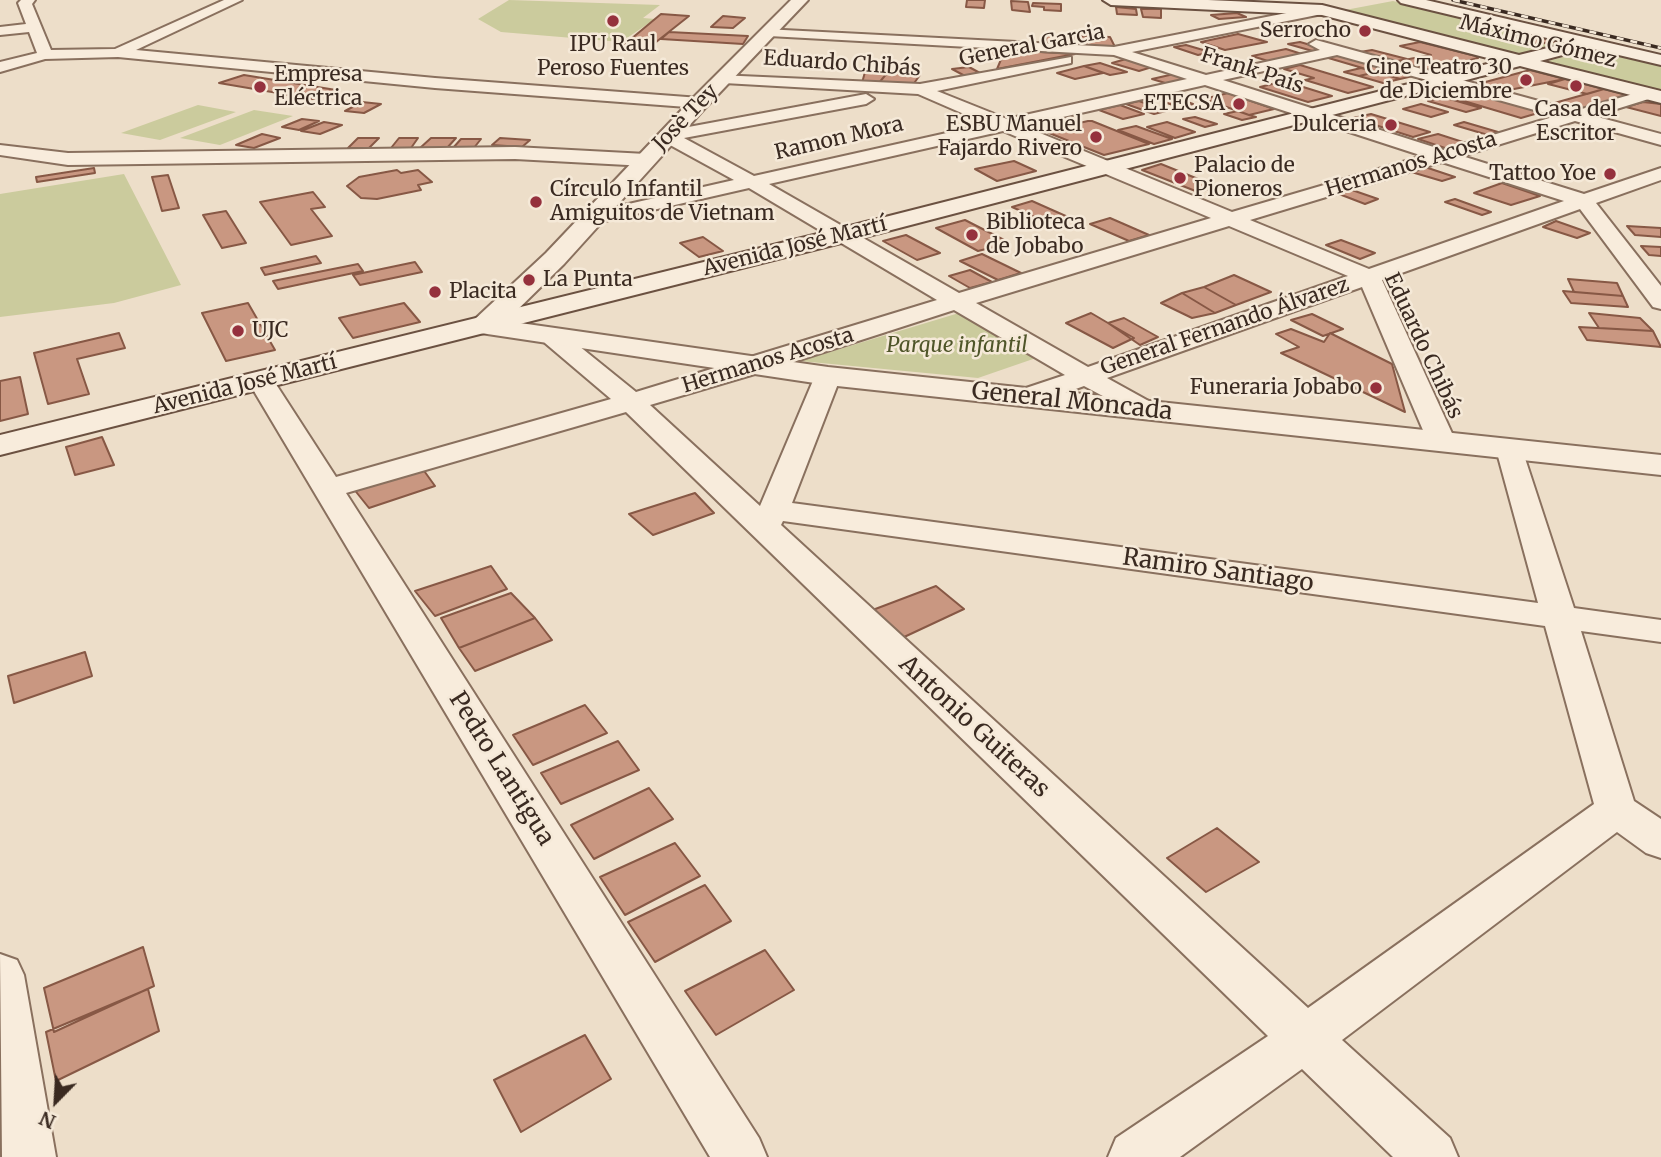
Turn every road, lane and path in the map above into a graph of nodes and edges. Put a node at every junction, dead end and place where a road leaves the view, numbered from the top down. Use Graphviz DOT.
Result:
graph roads {
  1 [pos="28,0"];
  2 [pos="235,0"];
  3 [pos="800,0"];
  4 [pos="1111,0"];
  5 [pos="1282,0"];
  6 [pos="1406,0"];
  7 [pos="1362,3"];
  8 [pos="1322,10"];
  9 [pos="1250,24"];
  10 [pos="35,27"];
  11 [pos="0,32"];
  12 [pos="769,32"];
  13 [pos="1588,43"];
  14 [pos="1338,50"];
  15 [pos="1115,51"];
  16 [pos="118,53"];
  17 [pos="45,55"];
  18 [pos="1661,60"];
  19 [pos="1519,61"];
  20 [pos="0,67"];
  21 [pos="724,78"];
  22 [pos="1206,80"];
  23 [pos="1445,80"];
  24 [pos="919,89"];
  25 [pos="1655,95"];
  26 [pos="700,103"];
  27 [pos="1313,114"];
  28 [pos="1574,116"];
  29 [pos="1005,125"];
  30 [pos="667,136"];
  31 [pos="1661,140"];
  32 [pos="0,150"];
  33 [pos="1442,155"];
  34 [pos="646,160"];
  35 [pos="1106,167"];
  36 [pos="1661,174"];
  37 [pos="752,182"];
  38 [pos="1584,201"];
  39 [pos="596,217"];
  40 [pos="1230,219"];
  41 [pos="844,235"];
  42 [pos="1369,277"];
  43 [pos="957,301"];
  44 [pos="1661,302"];
  45 [pos="536,316"];
  46 [pos="484,326"];
  47 [pos="756,366"];
  48 [pos="828,376"];
  49 [pos="1086,376"];
  50 [pos="261,381"];
  51 [pos="1027,397"];
  52 [pos="631,402"];
  53 [pos="1144,410"];
  54 [pos="1442,442"];
  55 [pos="0,445"];
  56 [pos="1510,449"];
  57 [pos="1661,466"];
  58 [pos="328,489"];
  59 [pos="768,519"];
  60 [pos="1560,618"];
  61 [pos="1661,631"];
  62 [pos="1616,810"];
  63 [pos="1661,841"];
  64 [pos="0,975"];
  65 [pos="1305,1039"];
  66 [pos="29,1157"];
  67 [pos="740,1157"];
  68 [pos="1135,1157"];
  69 [pos="1431,1157"];
  1 -- 10 [label="street"];
  2 -- 16 [label="street"];
  3 -- 12 [label="main road, Josè Tey"];
  4 -- 8 [label="main road"];
  5 -- 8 [label="street, Máximo Gómez"];
  6 -- 13 [label="main road"];
  7 -- 8 [label="main road"];
  8 -- 9 [label="street, General Garcia"];
  8 -- 19 [label="main road, Máximo Gómez"];
  9 -- 14 [label="street"];
  9 -- 15 [label="street, General Garcia"];
  10 -- 11 [label="street"];
  10 -- 17 [label="street"];
  12 -- 15 [label="street, Frank País"];
  12 -- 21 [label="main road, Josè Tey"];
  13 -- 18 [label="main road"];
  13 -- 19 [label="main road, Avenida José Martí"];
  14 -- 22 [label="street, Ramon Mora"];
  14 -- 23 [label="street"];
  15 -- 22 [label="street, Frank País"];
  15 -- 24 [label="street, General Garcia"];
  16 -- 17 [label="street"];
  16 -- 26 [label="street"];
  17 -- 20 [label="street"];
  19 -- 23 [label="main road, Avenida José Martí"];
  19 -- 25 [label="main road, Máximo Gómez"];
  21 -- 24 [label="street, Eduardo Chibás"];
  21 -- 26 [label="main road, Josè Tey"];
  22 -- 27 [label="street, Frank País"];
  22 -- 29 [label="street, Ramon Mora"];
  23 -- 27 [label="main road, Avenida José Martí"];
  23 -- 28 [label="street"];
  24 -- 29 [label="street, Eduardo Chibás"];
  24 -- 30 [label="street, General Garcia"];
  25 -- 28 [label="street, Hermanos Acosta"];
  26 -- 30 [label="main road, Josè Tey"];
  27 -- 33 [label="street, Frank País"];
  27 -- 35 [label="main road, Avenida José Martí"];
  28 -- 31 [label="street"];
  28 -- 33 [label="street, Hermanos Acosta"];
  29 -- 35 [label="street, Eduardo Chibás"];
  29 -- 37 [label="street, Ramon Mora"];
  30 -- 34 [label="main road, Josè Tey"];
  30 -- 37 [label="street"];
  32 -- 34 [label="street"];
  33 -- 38 [label="street, Frank País"];
  33 -- 40 [label="street, Hermanos Acosta"];
  34 -- 39 [label="main road, Josè Tey"];
  35 -- 40 [label="street, Eduardo Chibás"];
  35 -- 41 [label="main road, Avenida José Martí"];
  36 -- 38 [label="street, General Fernando Álvarez"];
  37 -- 39 [label="street, Ramon Mora"];
  37 -- 41 [label="street"];
  38 -- 42 [label="street, General Fernando Álvarez"];
  38 -- 44 [label="street"];
  39 -- 45 [label="main road, Josè Tey"];
  40 -- 42 [label="street, Eduardo Chibás"];
  40 -- 43 [label="street, Hermanos Acosta"];
  41 -- 43 [label="street"];
  41 -- 45 [label="main road, Avenida José Martí"];
  42 -- 49 [label="street, General Fernando Álvarez"];
  42 -- 54 [label="street, Eduardo Chibás"];
  43 -- 47 [label="street, Hermanos Acosta"];
  43 -- 49 [label="street"];
  45 -- 46 [label="main road, General Moncada"];
  45 -- 46 [label="main road, Josè Tey"];
  45 -- 47 [label="main road, General Moncada"];
  45 -- 52 [label="street, Antonio Guiteras"];
  46 -- 50 [label="main road, Avenida José Martí"];
  47 -- 48 [label="main road, General Moncada"];
  47 -- 52 [label="street, Hermanos Acosta"];
  48 -- 51 [label="main road, General Moncada"];
  48 -- 59 [label="street"];
  49 -- 51 [label="street, General Fernando Álvarez"];
  49 -- 53 [label="street"];
  50 -- 55 [label="main road, Avenida José Martí"];
  50 -- 58 [label="street, Pedro Lantigua"];
  51 -- 53 [label="main road, General Moncada"];
  52 -- 58 [label="street, Hermanos Acosta"];
  52 -- 59 [label="street, Antonio Guiteras"];
  53 -- 54 [label="main road, General Moncada"];
  54 -- 56 [label="main road, General Moncada"];
  56 -- 57 [label="main road, General Moncada"];
  56 -- 60 [label="street"];
  58 -- 67 [label="street, Pedro Lantigua"];
  59 -- 60 [label="street, Ramiro Santiago"];
  59 -- 65 [label="street, Antonio Guiteras"];
  60 -- 61 [label="street, Ramiro Santiago"];
  60 -- 62 [label="street"];
  62 -- 63 [label="street"];
  62 -- 65 [label="street"];
  64 -- 66 [label="street"];
  65 -- 68 [label="street"];
  65 -- 69 [label="street, Antonio Guiteras"];
}
